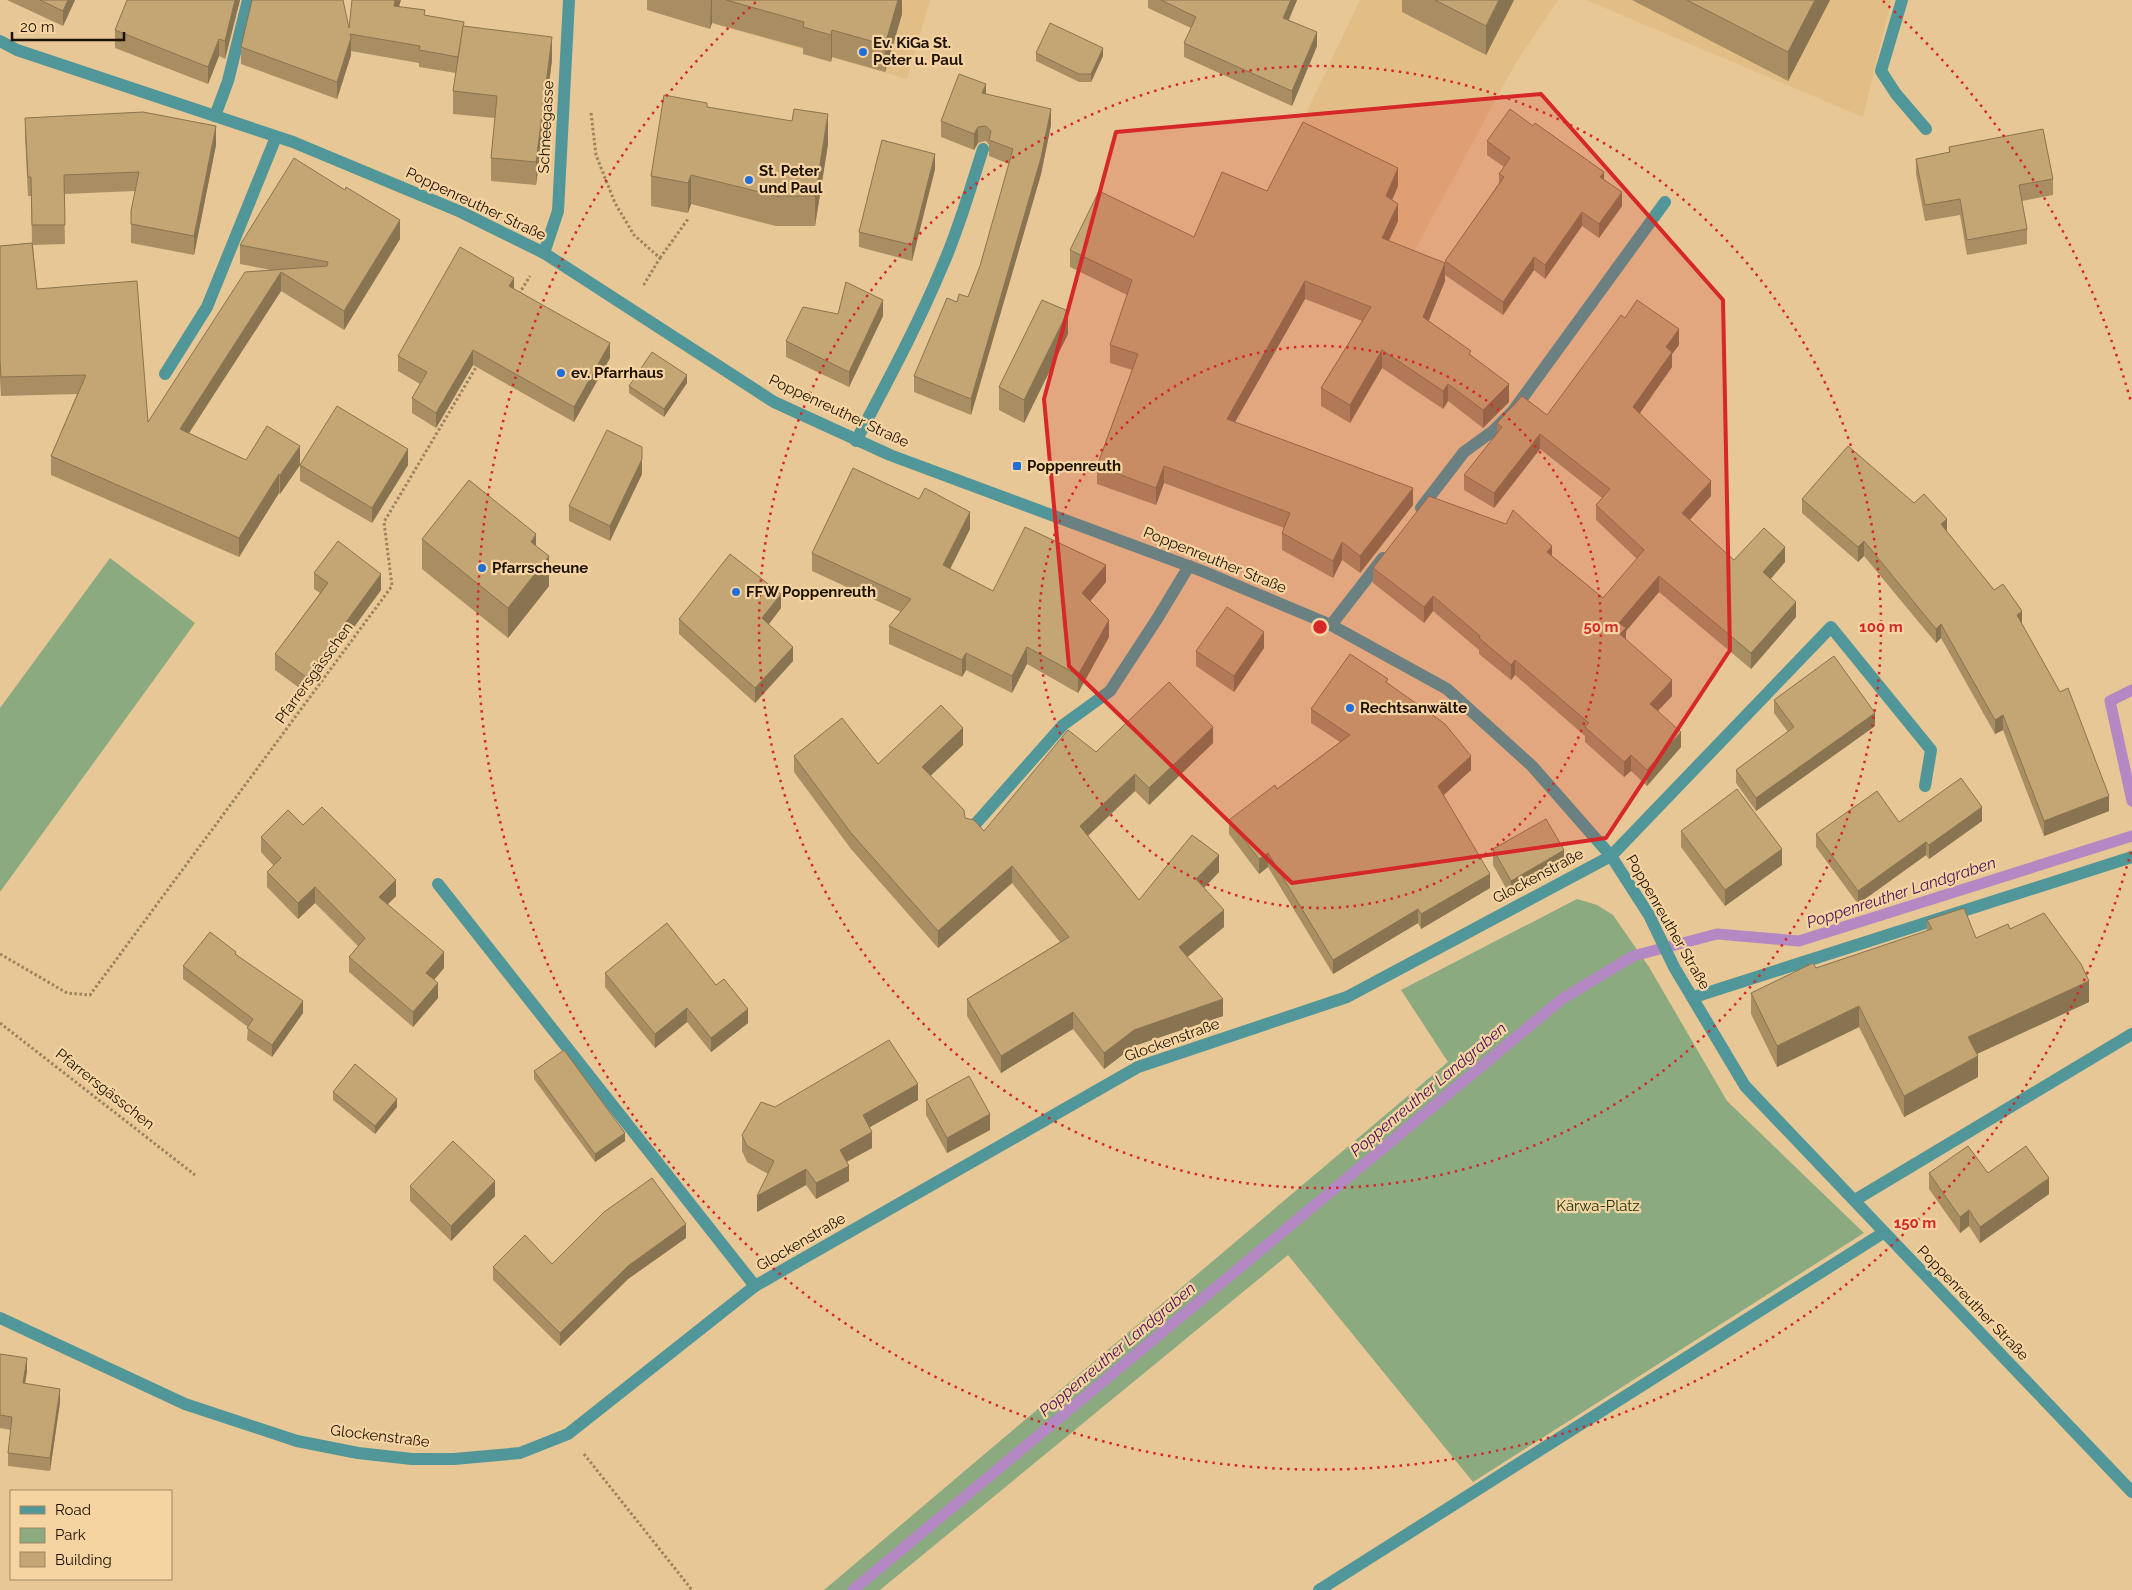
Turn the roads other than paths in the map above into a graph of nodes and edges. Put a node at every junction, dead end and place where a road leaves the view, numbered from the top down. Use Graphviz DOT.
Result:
graph roads {
  1 [pos="248,0"];
  2 [pos="569,0"];
  3 [pos="1902,0"];
  4 [pos="0,41"];
  5 [pos="216,116"];
  6 [pos="1926,129"];
  7 [pos="276,137"];
  8 [pos="983,149"];
  9 [pos="1665,202"];
  10 [pos="544,253"];
  11 [pos="165,374"];
  12 [pos="856,441"];
  13 [pos="1411,521"];
  14 [pos="1388,551"];
  15 [pos="1189,566"];
  16 [pos="1331,625"];
  17 [pos="1925,786"];
  18 [pos="971,829"];
  19 [pos="1611,856"];
  20 [pos="2132,857"];
  21 [pos="438,884"];
  22 [pos="1694,997"];
  23 [pos="2132,1034"];
  24 [pos="1855,1200"];
  25 [pos="1883,1233"];
  26 [pos="755,1286"];
  27 [pos="0,1318"];
  28 [pos="2132,1492"];
  29 [pos="1319,1590"];
  1 -- 5 [label="street"];
  2 -- 10 [label="street, Schneegasse"];
  3 -- 6 [label="street"];
  4 -- 5 [label="street, Poppenreuther Straße"];
  5 -- 7 [label="street, Poppenreuther Straße"];
  7 -- 10 [label="street, Poppenreuther Straße"];
  7 -- 11 [label="street"];
  8 -- 12 [label="street"];
  9 -- 13 [label="street"];
  10 -- 12 [label="street, Poppenreuther Straße"];
  12 -- 15 [label="street, Poppenreuther Straße"];
  14 -- 16 [label="street"];
  15 -- 16 [label="street, Poppenreuther Straße"];
  15 -- 18 [label="street"];
  16 -- 19 [label="street, Poppenreuther Straße"];
  17 -- 19 [label="street, Glockenstraße"];
  19 -- 22 [label="street, Poppenreuther Straße"];
  19 -- 26 [label="street, Glockenstraße"];
  20 -- 22 [label="street"];
  21 -- 26 [label="street"];
  22 -- 24 [label="street, Poppenreuther Straße"];
  23 -- 24 [label="street"];
  24 -- 25 [label="street, Poppenreuther Straße"];
  25 -- 28 [label="street, Poppenreuther Straße"];
  25 -- 29 [label="street"];
  26 -- 27 [label="street, Glockenstraße"];
}
